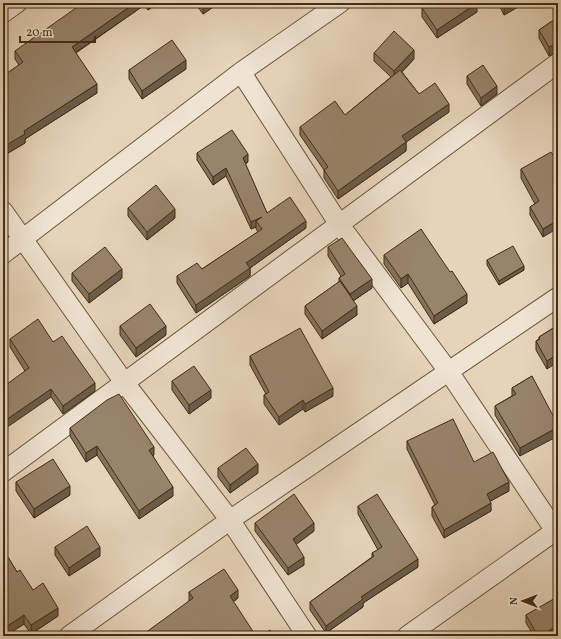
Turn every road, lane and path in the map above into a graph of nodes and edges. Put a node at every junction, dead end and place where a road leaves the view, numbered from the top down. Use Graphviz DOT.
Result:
graph roads {
  1 [pos="17,3"];
  2 [pos="340,3"];
  3 [pos="3,13"];
  4 [pos="558,63"];
  5 [pos="241,72"];
  6 [pos="3,212"];
  7 [pos="339,224"];
  8 [pos="23,240"];
  9 [pos="3,254"];
  10 [pos="558,297"];
  11 [pos="449,372"];
  12 [pos="124,382"];
  13 [pos="3,472"];
  14 [pos="230,520"];
  15 [pos="557,532"];
  16 [pos="69,636"];
  17 [pos="307,636"];
  18 [pos="407,636"];
  1 -- 3 [label="street"];
  2 -- 5 [label="street"];
  4 -- 7 [label="street"];
  5 -- 7 [label="street"];
  5 -- 8 [label="street"];
  6 -- 8 [label="street"];
  7 -- 11 [label="street"];
  7 -- 12 [label="street"];
  8 -- 9 [label="street"];
  8 -- 12 [label="street"];
  10 -- 11 [label="street"];
  11 -- 14 [label="street"];
  11 -- 15 [label="street"];
  12 -- 13 [label="street"];
  12 -- 14 [label="street"];
  14 -- 16 [label="street"];
  14 -- 17 [label="street"];
  15 -- 18 [label="street"];
}
